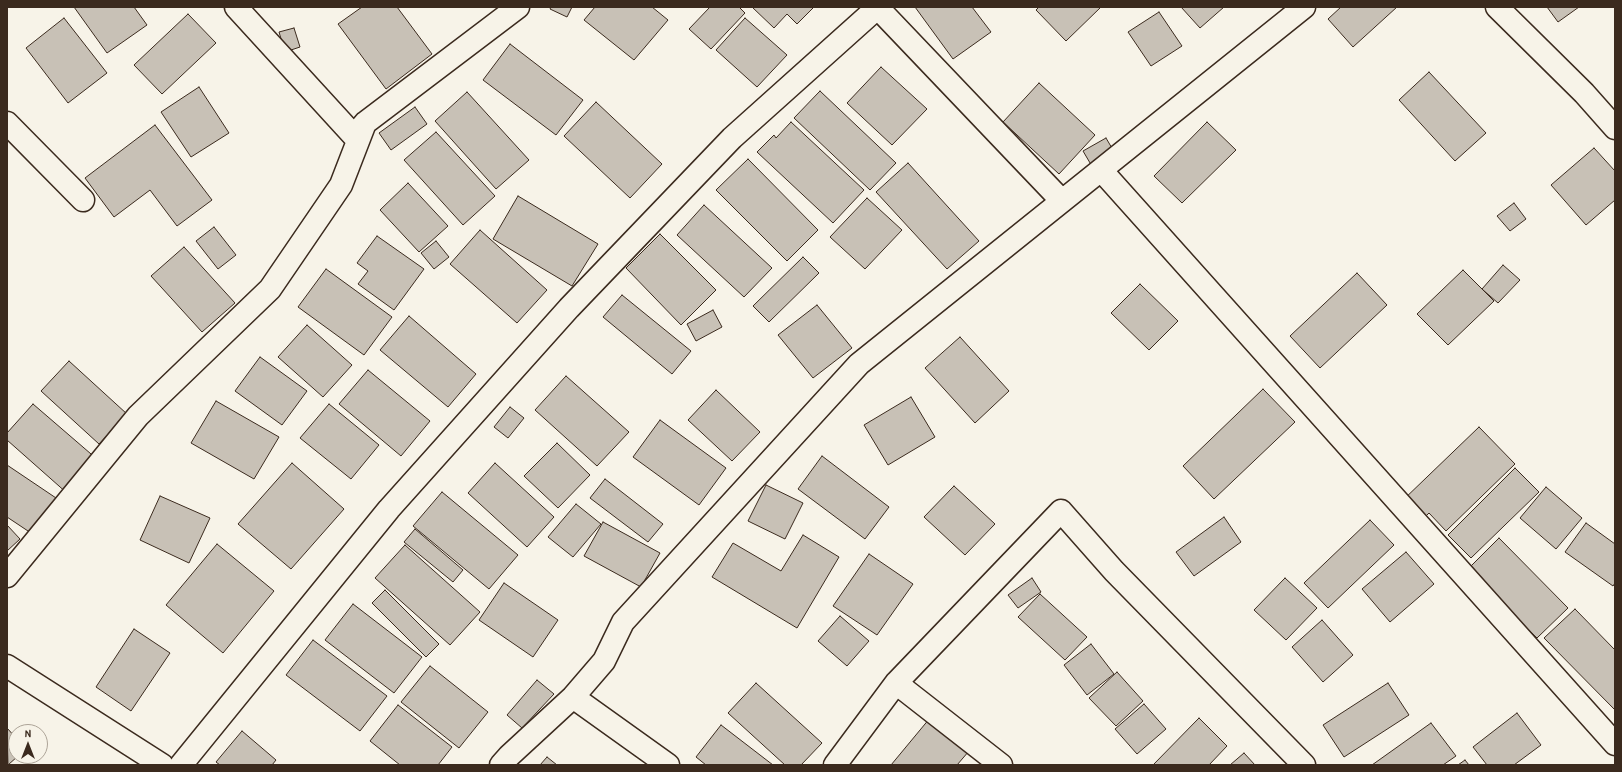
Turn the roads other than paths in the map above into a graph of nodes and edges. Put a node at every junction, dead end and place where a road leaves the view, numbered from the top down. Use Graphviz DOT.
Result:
graph roads {
  1 [pos="236,7"];
  2 [pos="518,7"];
  3 [pos="877,7"];
  4 [pos="1304,7"];
  5 [pos="1498,7"];
  6 [pos="7,123"];
  7 [pos="365,123"];
  8 [pos="1615,128"];
  9 [pos="1101,170"];
  10 [pos="83,200"];
  11 [pos="1062,201"];
  12 [pos="7,576"];
  13 [pos="7,666"];
  14 [pos="896,683"];
  15 [pos="573,697"];
  16 [pos="1615,744"];
  17 [pos="162,765"];
  18 [pos="182,765"];
  19 [pos="501,765"];
  20 [pos="668,765"];
  21 [pos="835,765"];
  22 [pos="1001,765"];
  23 [pos="1304,765"];
  1 -- 7 [label="street"];
  2 -- 7 [label="street"];
  3 -- 11 [label="street"];
  3 -- 18 [label="street"];
  4 -- 9 [label="street"];
  5 -- 8 [label="street"];
  6 -- 10 [label="street"];
  7 -- 12 [label="street"];
  9 -- 11 [label="street"];
  9 -- 16 [label="street"];
  11 -- 15 [label="street"];
  13 -- 17 [label="street"];
  14 -- 21 [label="street"];
  14 -- 22 [label="street"];
  14 -- 23 [label="street"];
  15 -- 19 [label="street"];
  15 -- 20 [label="street"];
}
